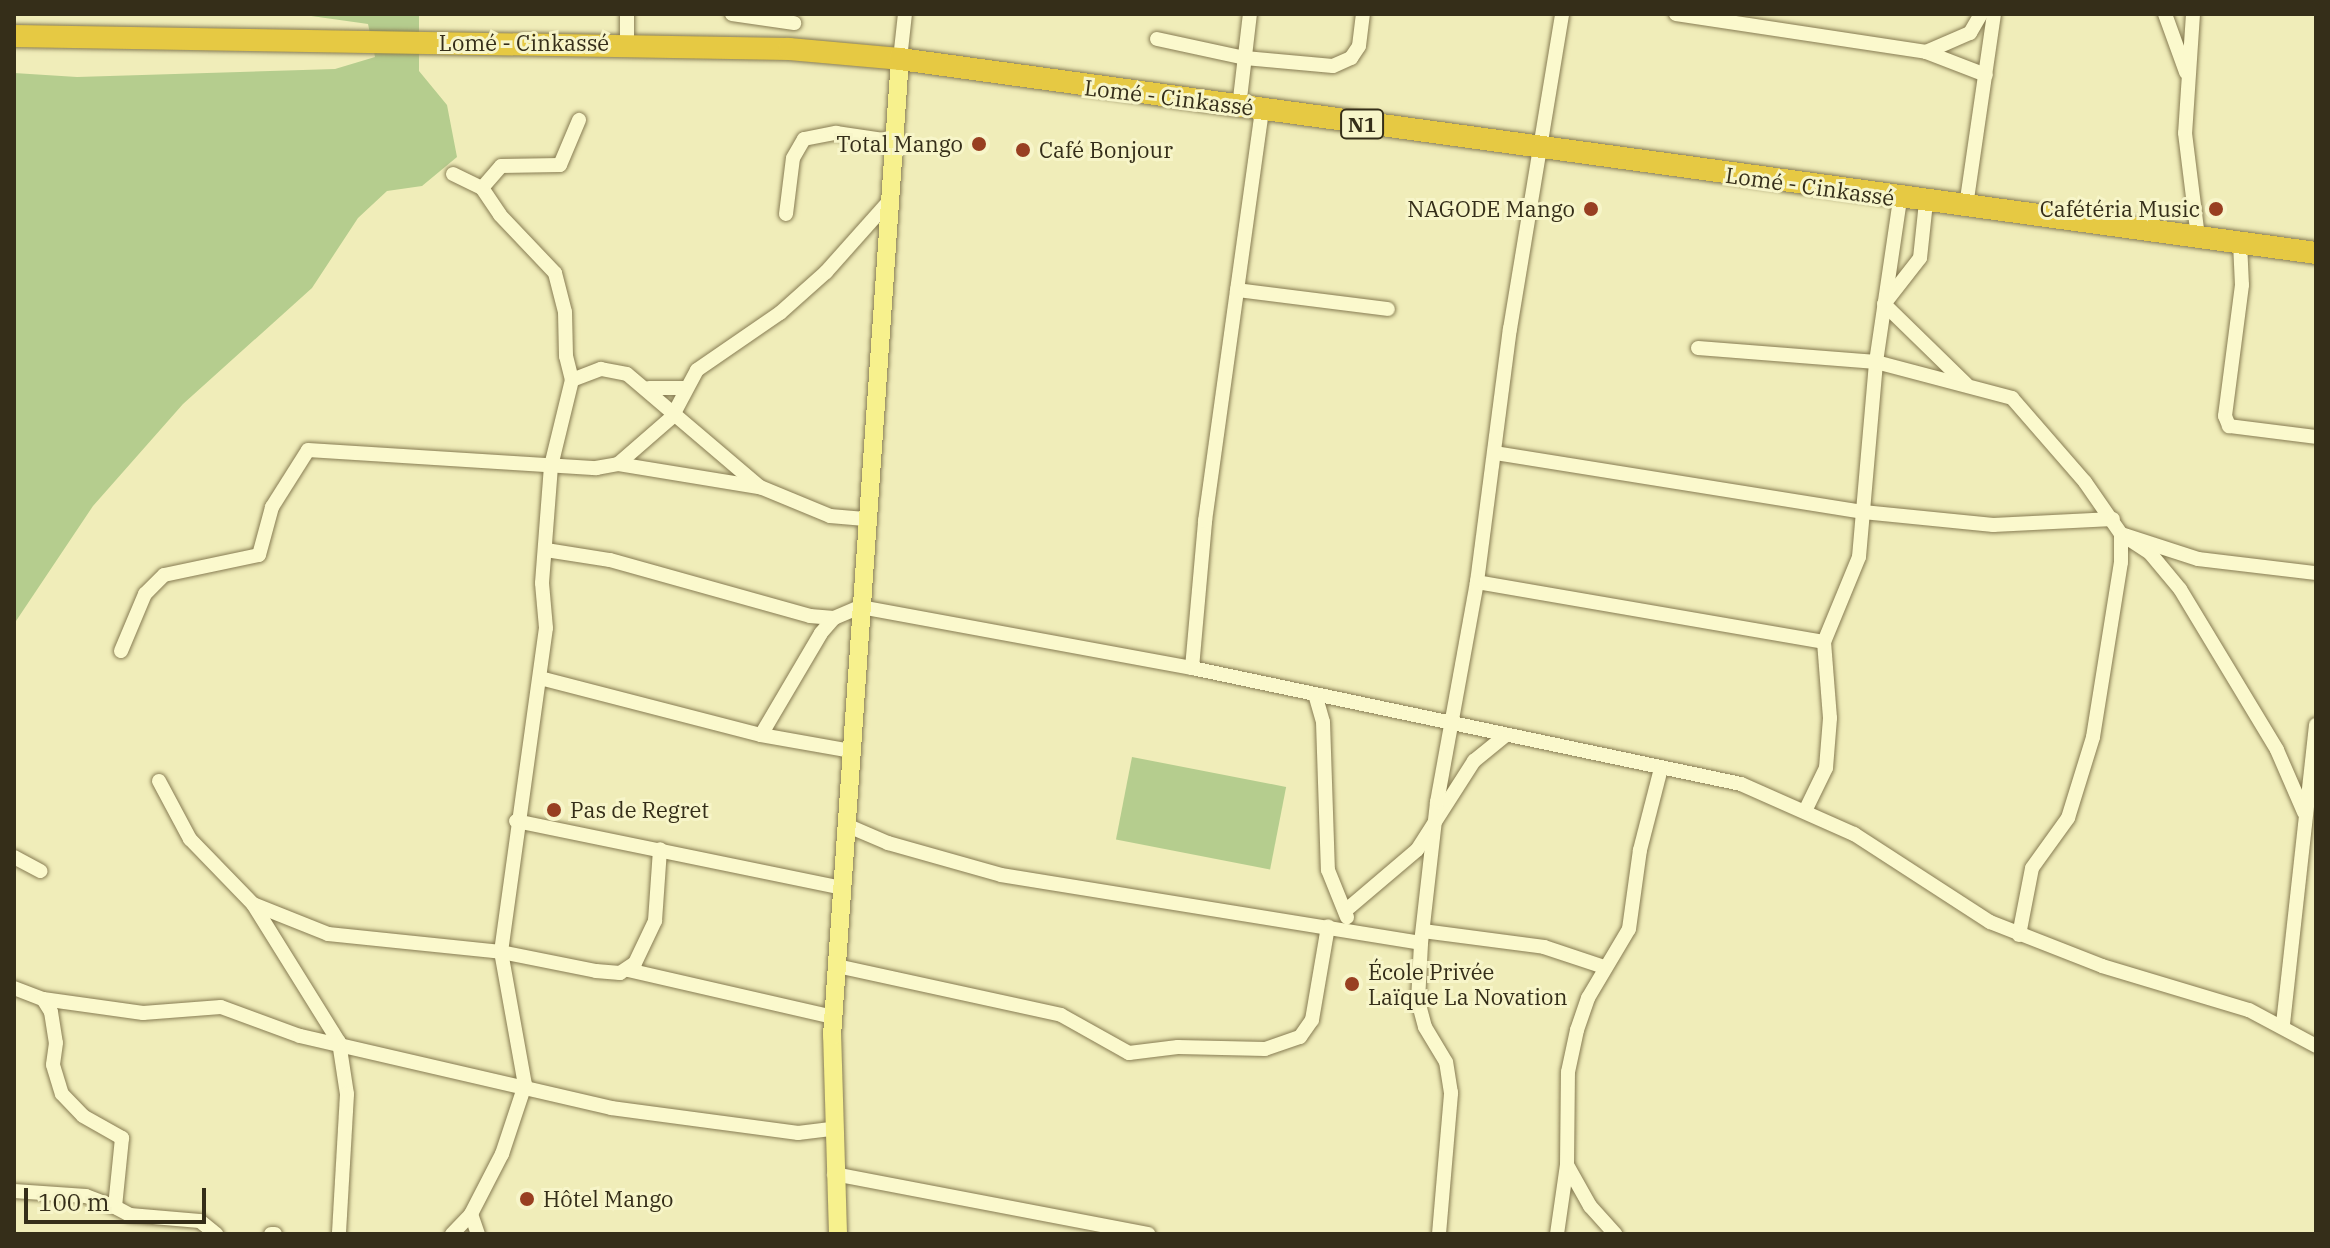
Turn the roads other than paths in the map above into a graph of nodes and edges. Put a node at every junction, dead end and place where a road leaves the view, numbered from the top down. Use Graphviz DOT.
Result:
graph roads {
  1 [pos="627,14"];
  2 [pos="732,14"];
  3 [pos="905,14"];
  4 [pos="1250,14"];
  5 [pos="1363,14"];
  6 [pos="1562,14"];
  7 [pos="1676,14"];
  8 [pos="1686,14"];
  9 [pos="1981,14"];
  10 [pos="1994,14"];
  11 [pos="2165,14"];
  12 [pos="2193,14"];
  13 [pos="795,18"];
  14 [pos="14,36"];
  15 [pos="1157,39"];
  16 [pos="627,43"];
  17 [pos="789,49"];
  18 [pos="1926,52"];
  19 [pos="1245,58"];
  20 [pos="900,59"];
  21 [pos="1986,75"];
  22 [pos="2187,76"];
  23 [pos="1239,107"];
  24 [pos="1262,109"];
  25 [pos="579,120"];
  26 [pos="898,142"];
  27 [pos="1539,149"];
  28 [pos="453,174"];
  29 [pos="482,188"];
  30 [pos="894,196"];
  31 [pos="1900,199"];
  32 [pos="1926,202"];
  33 [pos="1966,206"];
  34 [pos="786,214"];
  35 [pos="2198,237"];
  36 [pos="2240,243"];
  37 [pos="2316,253"];
  38 [pos="1237,290"];
  39 [pos="1884,304"];
  40 [pos="1388,309"];
  41 [pos="1698,348"];
  42 [pos="1876,362"];
  43 [pos="572,380"];
  44 [pos="1966,384"];
  45 [pos="649,388"];
  46 [pos="686,388"];
  47 [pos="672,417"];
  48 [pos="2316,437"];
  49 [pos="1495,453"];
  50 [pos="618,464"];
  51 [pos="551,466"];
  52 [pos="760,487"];
  53 [pos="1863,512"];
  54 [pos="868,519"];
  55 [pos="2113,519"];
  56 [pos="2121,534"];
  57 [pos="546,550"];
  58 [pos="2316,573"];
  59 [pos="1477,582"];
  60 [pos="860,607"];
  61 [pos="834,618"];
  62 [pos="1824,642"];
  63 [pos="121,651"];
  64 [pos="1192,668"];
  65 [pos="540,678"];
  66 [pos="1315,694"];
  67 [pos="1453,723"];
  68 [pos="2316,725"];
  69 [pos="761,735"];
  70 [pos="1506,735"];
  71 [pos="851,751"];
  72 [pos="1661,768"];
  73 [pos="159,781"];
  74 [pos="1806,809"];
  75 [pos="2304,812"];
  76 [pos="516,821"];
  77 [pos="846,825"];
  78 [pos="1435,825"];
  79 [pos="660,849"];
  80 [pos="14,857"];
  81 [pos="40,871"];
  82 [pos="841,888"];
  83 [pos="253,904"];
  84 [pos="1345,911"];
  85 [pos="1328,926"];
  86 [pos="1353,930"];
  87 [pos="2019,935"];
  88 [pos="1422,937"];
  89 [pos="501,952"];
  90 [pos="837,966"];
  91 [pos="1604,967"];
  92 [pos="628,970"];
  93 [pos="14,988"];
  94 [pos="43,999"];
  95 [pos="834,1017"];
  96 [pos="2283,1024"];
  97 [pos="339,1042"];
  98 [pos="2316,1046"];
  99 [pos="525,1085"];
  100 [pos="833,1129"];
  101 [pos="1567,1165"];
  102 [pos="834,1174"];
  103 [pos="14,1191"];
  104 [pos="115,1207"];
  105 [pos="471,1214"];
  106 [pos="216,1234"];
  107 [pos="339,1234"];
  108 [pos="452,1234"];
  109 [pos="478,1234"];
  110 [pos="838,1234"];
  111 [pos="1148,1234"];
  112 [pos="1439,1234"];
  113 [pos="1557,1234"];
  114 [pos="1615,1234"];
  1 -- 16 [label="street"];
  2 -- 13 [label="street"];
  3 -- 20 [label="street"];
  4 -- 19 [label="street"];
  5 -- 19 [label="street"];
  6 -- 27 [label="street"];
  7 -- 8 [label="street"];
  8 -- 18 [label="street"];
  9 -- 18 [label="street"];
  10 -- 21 [label="street"];
  11 -- 22 [label="street"];
  12 -- 22 [label="street"];
  13 -- 17 [label="street"];
  14 -- 16 [label="highway, Lomé - Cinkassé / N1"];
  15 -- 19 [label="street"];
  16 -- 17 [label="highway, Lomé - Cinkassé / N1"];
  17 -- 20 [label="highway, Lomé - Cinkassé / N1"];
  18 -- 21 [label="street"];
  19 -- 23 [label="street"];
  20 -- 23 [label="highway, Lomé - Cinkassé / N1"];
  20 -- 26 [label="main road"];
  21 -- 33 [label="street"];
  22 -- 35 [label="street"];
  23 -- 24 [label="highway, Lomé - Cinkassé / N1"];
  24 -- 27 [label="highway, Lomé - Cinkassé / N1"];
  24 -- 38 [label="street"];
  25 -- 29 [label="street"];
  26 -- 30 [label="main road"];
  26 -- 34 [label="street"];
  27 -- 31 [label="highway, Lomé - Cinkassé / N1"];
  27 -- 49 [label="street"];
  28 -- 29 [label="street"];
  29 -- 43 [label="street"];
  30 -- 46 [label="street"];
  30 -- 54 [label="main road"];
  31 -- 32 [label="highway, Lomé - Cinkassé / N1"];
  31 -- 39 [label="street"];
  32 -- 33 [label="highway, Lomé - Cinkassé / N1"];
  32 -- 39 [label="street"];
  33 -- 35 [label="highway, Lomé - Cinkassé / N1"];
  35 -- 36 [label="highway, Lomé - Cinkassé / N1"];
  36 -- 37 [label="highway, Lomé - Cinkassé / N1"];
  36 -- 48 [label="street"];
  38 -- 40 [label="street"];
  38 -- 64 [label="street"];
  39 -- 42 [label="street"];
  39 -- 44 [label="street"];
  41 -- 42 [label="street"];
  42 -- 44 [label="street"];
  42 -- 53 [label="street"];
  43 -- 45 [label="street"];
  43 -- 51 [label="street"];
  44 -- 55 [label="street"];
  45 -- 46 [label="street"];
  45 -- 47 [label="street"];
  46 -- 47 [label="street"];
  47 -- 50 [label="street"];
  47 -- 52 [label="street"];
  49 -- 53 [label="street"];
  49 -- 59 [label="street"];
  50 -- 51 [label="street"];
  50 -- 52 [label="street"];
  51 -- 57 [label="street"];
  51 -- 63 [label="street"];
  52 -- 54 [label="street"];
  53 -- 55 [label="street"];
  53 -- 62 [label="street"];
  54 -- 60 [label="main road"];
  55 -- 56 [label="street"];
  56 -- 58 [label="street"];
  56 -- 75 [label="street"];
  56 -- 87 [label="street"];
  57 -- 61 [label="street"];
  57 -- 65 [label="street"];
  59 -- 62 [label="street"];
  59 -- 67 [label="street"];
  60 -- 61 [label="street"];
  60 -- 64 [label="street"];
  60 -- 71 [label="main road"];
  61 -- 69 [label="street"];
  62 -- 74 [label="street"];
  64 -- 66 [label="street"];
  65 -- 69 [label="street"];
  65 -- 76 [label="street"];
  66 -- 67 [label="street"];
  66 -- 84 [label="street"];
  67 -- 70 [label="street"];
  67 -- 78 [label="street"];
  68 -- 75 [label="street"];
  69 -- 71 [label="street"];
  70 -- 72 [label="street"];
  70 -- 78 [label="street"];
  71 -- 77 [label="main road"];
  72 -- 74 [label="street"];
  72 -- 91 [label="street"];
  73 -- 83 [label="street"];
  74 -- 87 [label="street"];
  75 -- 96 [label="street"];
  76 -- 79 [label="street"];
  76 -- 89 [label="street"];
  77 -- 82 [label="main road"];
  77 -- 85 [label="street"];
  78 -- 84 [label="street"];
  78 -- 88 [label="street"];
  79 -- 82 [label="street"];
  79 -- 92 [label="street"];
  80 -- 81 [label="street"];
  82 -- 90 [label="main road"];
  83 -- 89 [label="street"];
  83 -- 97 [label="street"];
  84 -- 86 [label="street"];
  85 -- 86 [label="street"];
  85 -- 90 [label="street"];
  86 -- 88 [label="street"];
  87 -- 96 [label="street"];
  88 -- 91 [label="street"];
  88 -- 112 [label="street"];
  89 -- 92 [label="street"];
  89 -- 99 [label="street"];
  90 -- 95 [label="main road"];
  91 -- 101 [label="street"];
  92 -- 95 [label="street"];
  93 -- 94 [label="street"];
  94 -- 97 [label="street"];
  94 -- 104 [label="street"];
  95 -- 100 [label="main road"];
  96 -- 98 [label="street"];
  97 -- 99 [label="street"];
  97 -- 107 [label="street"];
  99 -- 100 [label="street"];
  99 -- 105 [label="street"];
  100 -- 102 [label="main road"];
  101 -- 113 [label="street"];
  101 -- 114 [label="street"];
  102 -- 110 [label="main road"];
  102 -- 111 [label="street"];
  103 -- 104 [label="street"];
  104 -- 106 [label="street"];
  105 -- 108 [label="street"];
  105 -- 109 [label="street"];
}
